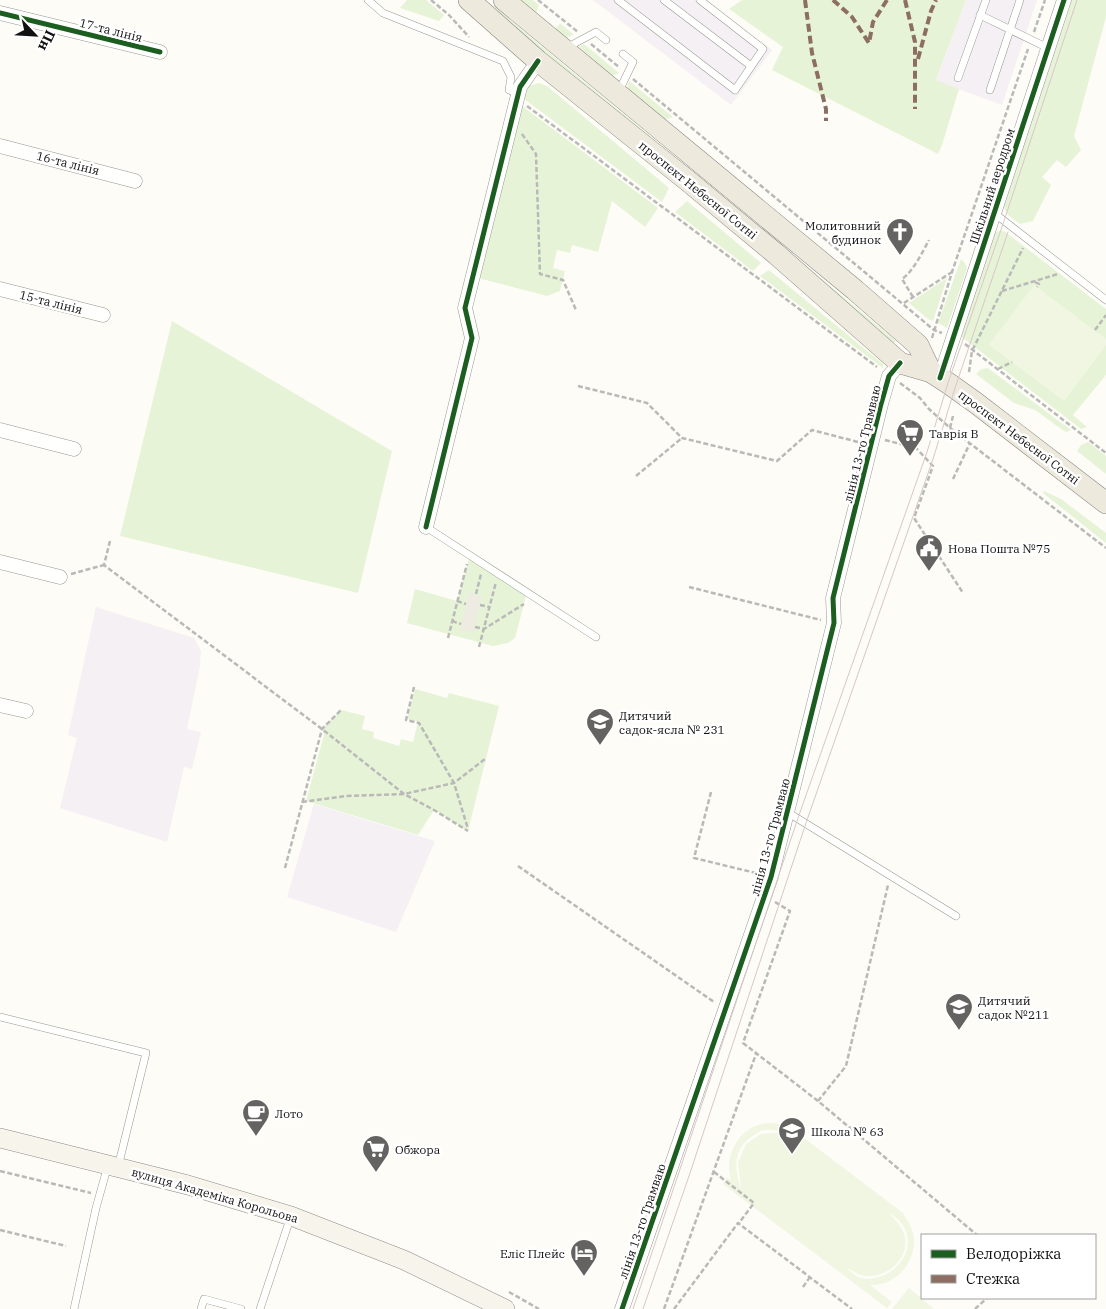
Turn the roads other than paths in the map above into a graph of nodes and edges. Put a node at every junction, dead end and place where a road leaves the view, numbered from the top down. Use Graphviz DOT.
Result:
graph roads {
  1 [pos="368,0"];
  2 [pos="468,0"];
  3 [pos="504,0"];
  4 [pos="618,0"];
  5 [pos="664,0"];
  6 [pos="700,0"];
  7 [pos="986,0"];
  8 [pos="1020,0"];
  9 [pos="1064,0"];
  10 [pos="0,13"];
  11 [pos="980,15"];
  12 [pos="1010,30"];
  13 [pos="606,40"];
  14 [pos="1048,48"];
  15 [pos="564,49"];
  16 [pos="160,52"];
  17 [pos="623,54"];
  18 [pos="538,61"];
  19 [pos="751,66"];
  20 [pos="958,78"];
  21 [pos="990,90"];
  22 [pos="618,94"];
  23 [pos="518,96"];
  24 [pos="0,146"];
  25 [pos="136,181"];
  26 [pos="994,213"];
  27 [pos="0,289"];
  28 [pos="1106,300"];
  29 [pos="103,315"];
  30 [pos="894,369"];
  31 [pos="935,375"];
  32 [pos="0,430"];
  33 [pos="74,449"];
  34 [pos="1106,503"];
  35 [pos="426,527"];
  36 [pos="0,562"];
  37 [pos="60,577"];
  38 [pos="596,637"];
  39 [pos="0,705"];
  40 [pos="26,711"];
  41 [pos="788,812"];
  42 [pos="956,916"];
  43 [pos="0,1017"];
  44 [pos="0,1138"];
  45 [pos="113,1166"];
  46 [pos="291,1216"];
  47 [pos="507,1300"];
  48 [pos="74,1309"];
  49 [pos="201,1309"];
  50 [pos="241,1309"];
  51 [pos="260,1309"];
  52 [pos="622,1309"];
  1 -- 23 [label="lane"];
  2 -- 18 [label="main road, проспект Небесної Сотні"];
  3 -- 15 [label="main road, проспект Небесної Сотні"];
  4 -- 19 [label="lane"];
  5 -- 19 [label="lane"];
  6 -- 19 [label="lane"];
  7 -- 11 [label="lane"];
  8 -- 12 [label="lane"];
  9 -- 14 [label="street, Шкільний аеродром"];
  10 -- 16 [label="street, 17-та лінія"];
  11 -- 12 [label="lane"];
  11 -- 20 [label="lane"];
  12 -- 14 [label="lane"];
  12 -- 21 [label="lane"];
  13 -- 15 [label="lane"];
  14 -- 26 [label="street, Шкільний аеродром"];
  15 -- 22 [label="main road, проспект Небесної Сотні"];
  17 -- 22 [label="lane"];
  18 -- 23 [label="street"];
  18 -- 30 [label="main road, проспект Небесної Сотні"];
  22 -- 31 [label="main road, проспект Небесної Сотні"];
  23 -- 35 [label="street"];
  24 -- 25 [label="street, 16-та лінія"];
  26 -- 28 [label="lane"];
  26 -- 31 [label="street, Шкільний аеродром"];
  27 -- 29 [label="street, 15-та лінія"];
  30 -- 31 [label="main road, проспект Небесної Сотні"];
  30 -- 41 [label="street, лінія 13-го Трамваю"];
  31 -- 34 [label="main road, проспект Небесної Сотні"];
  32 -- 33 [label="street"];
  35 -- 38 [label="lane"];
  36 -- 37 [label="street"];
  39 -- 40 [label="street"];
  41 -- 42 [label="lane"];
  41 -- 52 [label="street, лінія 13-го Трамваю"];
  43 -- 45 [label="lane"];
  44 -- 45 [label="main road, вулиця Академіка Корольова"];
  45 -- 46 [label="main road, вулиця Академіка Корольова"];
  45 -- 48 [label="lane"];
  46 -- 47 [label="main road, вулиця Академіка Корольова"];
  46 -- 51 [label="lane"];
  49 -- 50 [label="lane"];
}
